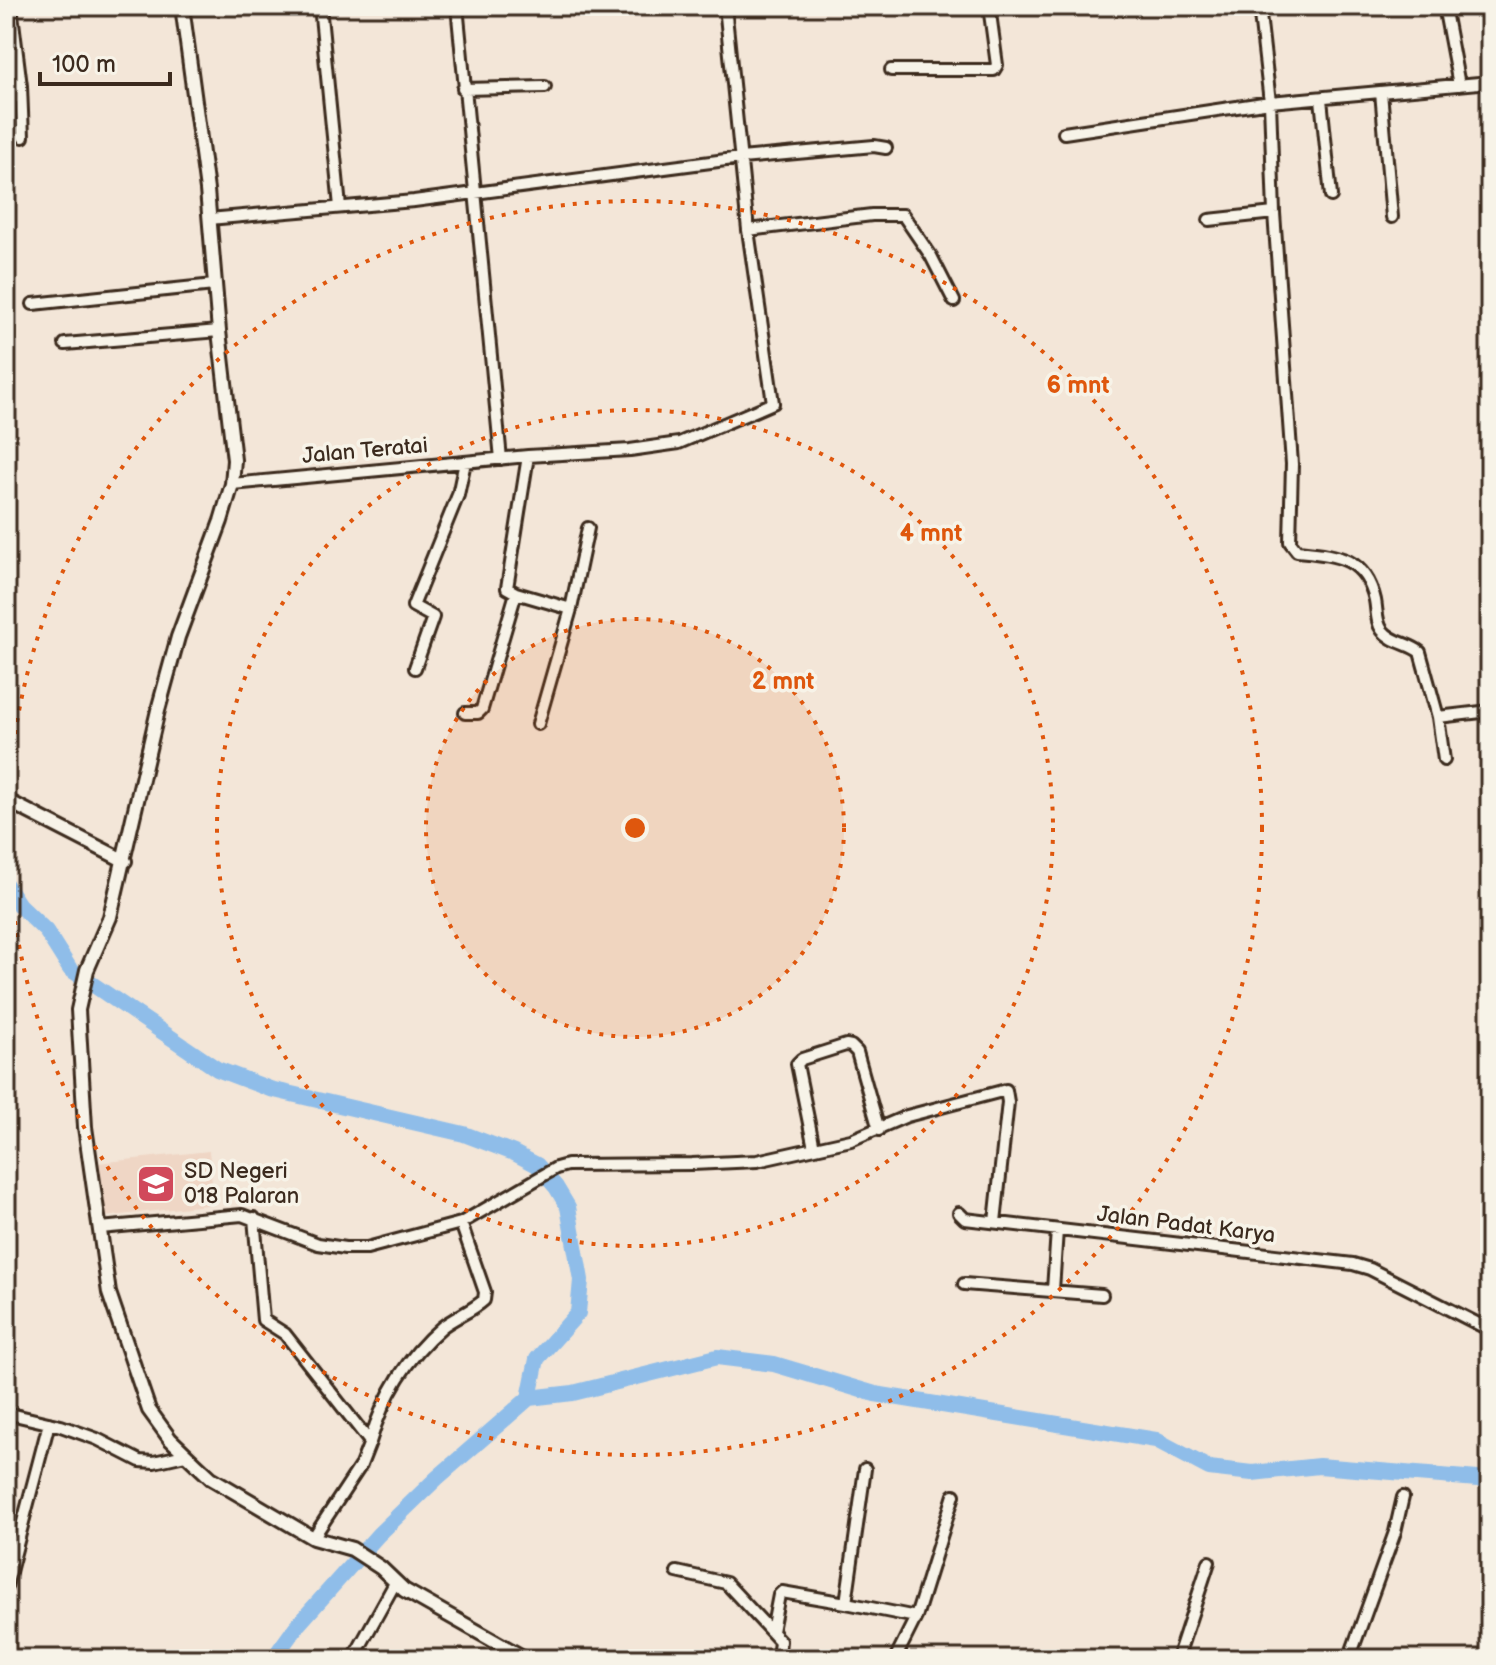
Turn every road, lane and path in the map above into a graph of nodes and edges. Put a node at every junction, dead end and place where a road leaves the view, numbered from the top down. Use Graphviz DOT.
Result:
graph roads {
  1 [pos="11,6"];
  2 [pos="182,6"];
  3 [pos="320,6"];
  4 [pos="457,6"];
  5 [pos="725,6"];
  6 [pos="989,6"];
  7 [pos="1259,6"];
  8 [pos="1265,6"];
  9 [pos="1444,6"];
  10 [pos="1486,26"];
  11 [pos="891,70"];
  12 [pos="1490,70"];
  13 [pos="1490,82"];
  14 [pos="1459,85"];
  15 [pos="545,87"];
  16 [pos="463,89"];
  17 [pos="1381,92"];
  18 [pos="21,96"];
  19 [pos="6,98"];
  20 [pos="1321,99"];
  21 [pos="1270,102"];
  22 [pos="1064,133"];
  23 [pos="23,137"];
  24 [pos="886,148"];
  25 [pos="741,158"];
  26 [pos="474,194"];
  27 [pos="1331,196"];
  28 [pos="340,207"];
  29 [pos="1274,213"];
  30 [pos="1392,217"];
  31 [pos="209,219"];
  32 [pos="1209,220"];
  33 [pos="748,230"];
  34 [pos="214,285"];
  35 [pos="954,301"];
  36 [pos="33,304"];
  37 [pos="219,331"];
  38 [pos="65,344"];
  39 [pos="528,456"];
  40 [pos="501,459"];
  41 [pos="465,462"];
  42 [pos="232,484"];
  43 [pos="588,528"];
  44 [pos="516,593"];
  45 [pos="571,609"];
  46 [pos="415,668"];
  47 [pos="1490,711"];
  48 [pos="465,713"];
  49 [pos="1438,717"];
  50 [pos="538,724"];
  51 [pos="1444,760"];
  52 [pos="6,800"];
  53 [pos="125,861"];
  54 [pos="879,1130"];
  55 [pos="814,1148"];
  56 [pos="959,1213"];
  57 [pos="254,1218"];
  58 [pos="995,1222"];
  59 [pos="461,1223"];
  60 [pos="100,1228"];
  61 [pos="1057,1230"];
  62 [pos="964,1284"];
  63 [pos="1053,1290"];
  64 [pos="1102,1295"];
  65 [pos="1490,1330"];
  66 [pos="6,1413"];
  67 [pos="49,1423"];
  68 [pos="370,1442"];
  69 [pos="185,1455"];
  70 [pos="865,1469"];
  71 [pos="954,1495"];
  72 [pos="1403,1497"];
  73 [pos="313,1538"];
  74 [pos="1209,1562"];
  75 [pos="677,1572"];
  76 [pos="395,1583"];
  77 [pos="6,1587"];
  78 [pos="846,1603"];
  79 [pos="916,1617"];
  80 [pos="772,1631"];
  81 [pos="353,1659"];
  82 [pos="526,1659"];
  83 [pos="773,1659"];
  84 [pos="895,1659"];
  85 [pos="1177,1659"];
  86 [pos="1349,1659"];
  1 -- 18 [label="street"];
  2 -- 31 [label="street"];
  3 -- 28 [label="street"];
  4 -- 16 [label="street"];
  5 -- 25 [label="street"];
  6 -- 11 [label="street"];
  7 -- 8 [label="street"];
  7 -- 21 [label="street"];
  9 -- 14 [label="street"];
  10 -- 12 [label="street"];
  13 -- 14 [label="street"];
  14 -- 17 [label="street"];
  15 -- 16 [label="street"];
  16 -- 26 [label="street"];
  17 -- 20 [label="street"];
  17 -- 30 [label="street"];
  18 -- 19 [label="street"];
  18 -- 23 [label="street"];
  20 -- 21 [label="street"];
  20 -- 27 [label="street"];
  21 -- 22 [label="street"];
  21 -- 29 [label="street"];
  24 -- 25 [label="street"];
  25 -- 26 [label="street"];
  25 -- 33 [label="street"];
  26 -- 28 [label="street"];
  26 -- 40 [label="street"];
  28 -- 31 [label="street"];
  29 -- 32 [label="street"];
  29 -- 49 [label="street"];
  31 -- 34 [label="street"];
  33 -- 35 [label="street"];
  33 -- 39 [label="street, Jalan Teratai"];
  34 -- 36 [label="street"];
  34 -- 37 [label="street"];
  37 -- 38 [label="street"];
  37 -- 42 [label="street"];
  39 -- 40 [label="street, Jalan Teratai"];
  39 -- 44 [label="street"];
  40 -- 41 [label="street, Jalan Teratai"];
  41 -- 42 [label="street, Jalan Teratai"];
  41 -- 46 [label="street"];
  42 -- 53 [label="street"];
  43 -- 45 [label="street"];
  44 -- 45 [label="street"];
  44 -- 48 [label="street"];
  45 -- 50 [label="street"];
  47 -- 49 [label="street"];
  49 -- 51 [label="street"];
  52 -- 53 [label="street"];
  53 -- 60 [label="street"];
  54 -- 55 [label="street"];
  54 -- 55 [label="street"];
  54 -- 58 [label="street"];
  55 -- 59 [label="street"];
  56 -- 58 [label="street, Jalan Padat Karya"];
  57 -- 59 [label="street"];
  57 -- 60 [label="street"];
  57 -- 68 [label="street"];
  58 -- 61 [label="street, Jalan Padat Karya"];
  59 -- 68 [label="street"];
  60 -- 69 [label="street"];
  61 -- 63 [label="street"];
  61 -- 65 [label="street, Jalan Padat Karya"];
  62 -- 63 [label="street"];
  63 -- 64 [label="street"];
  66 -- 67 [label="street"];
  67 -- 69 [label="street"];
  67 -- 77 [label="street"];
  68 -- 73 [label="street"];
  69 -- 73 [label="street"];
  70 -- 78 [label="street"];
  71 -- 79 [label="street"];
  72 -- 86 [label="street"];
  73 -- 76 [label="street"];
  74 -- 85 [label="street"];
  75 -- 80 [label="street"];
  76 -- 81 [label="street"];
  76 -- 82 [label="street"];
  78 -- 79 [label="street"];
  78 -- 80 [label="street"];
  79 -- 84 [label="street"];
  80 -- 83 [label="street"];
}
